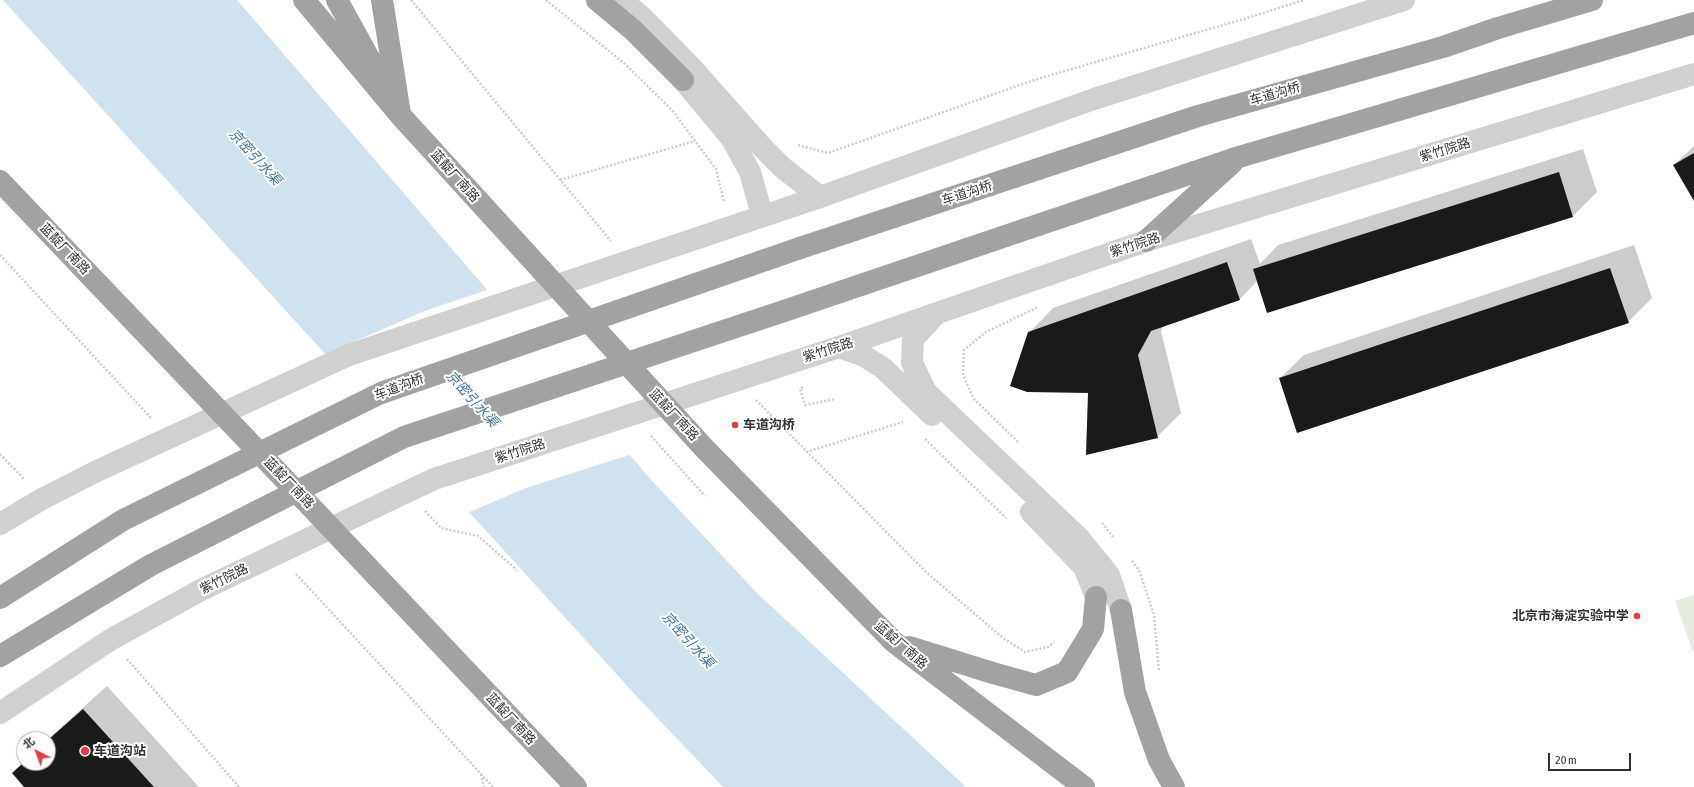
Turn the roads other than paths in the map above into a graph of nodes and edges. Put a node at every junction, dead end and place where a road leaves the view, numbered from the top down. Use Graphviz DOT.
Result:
graph roads {
  1 [pos="304,0"];
  2 [pos="337,0"];
  3 [pos="382,0"];
  4 [pos="597,0"];
  5 [pos="622,0"];
  6 [pos="1404,0"];
  7 [pos="1592,0"];
  8 [pos="1694,23"];
  9 [pos="1694,74"];
  10 [pos="688,75"];
  11 [pos="400,115"];
  12 [pos="1240,156"];
  13 [pos="0,181"];
  14 [pos="820,197"];
  15 [pos="762,215"];
  16 [pos="1146,241"];
  17 [pos="937,313"];
  18 [pos="839,347"];
  19 [pos="993,465"];
  20 [pos="0,524"];
  21 [pos="1096,597"];
  22 [pos="0,598"];
  23 [pos="1121,610"];
  24 [pos="894,642"];
  25 [pos="0,656"];
  26 [pos="0,713"];
  27 [pos="576,787"];
  28 [pos="1084,787"];
  29 [pos="1174,787"];
  1 -- 11 [label="highway, 蓝靛厂南路"];
  2 -- 11 [label="highway"];
  3 -- 11 [label="highway"];
  4 -- 10 [label="highway"];
  5 -- 10 [label="street"];
  6 -- 14 [label="street"];
  7 -- 22 [label="highway, 车道沟桥"];
  8 -- 12 [label="highway"];
  9 -- 16 [label="street, 紫竹院路"];
  10 -- 14 [label="street"];
  10 -- 15 [label="street"];
  11 -- 24 [label="highway, 蓝靛厂南路"];
  12 -- 16 [label="highway"];
  12 -- 25 [label="highway"];
  13 -- 27 [label="highway, 蓝靛厂南路"];
  14 -- 15 [label="street"];
  15 -- 20 [label="street"];
  16 -- 17 [label="street, 紫竹院路"];
  17 -- 18 [label="street, 紫竹院路"];
  17 -- 19 [label="street"];
  18 -- 19 [label="street"];
  18 -- 26 [label="street, 紫竹院路"];
  19 -- 21 [label="street"];
  19 -- 23 [label="street"];
  21 -- 24 [label="highway"];
  23 -- 29 [label="highway"];
  24 -- 28 [label="highway, 蓝靛厂南路"];
}
